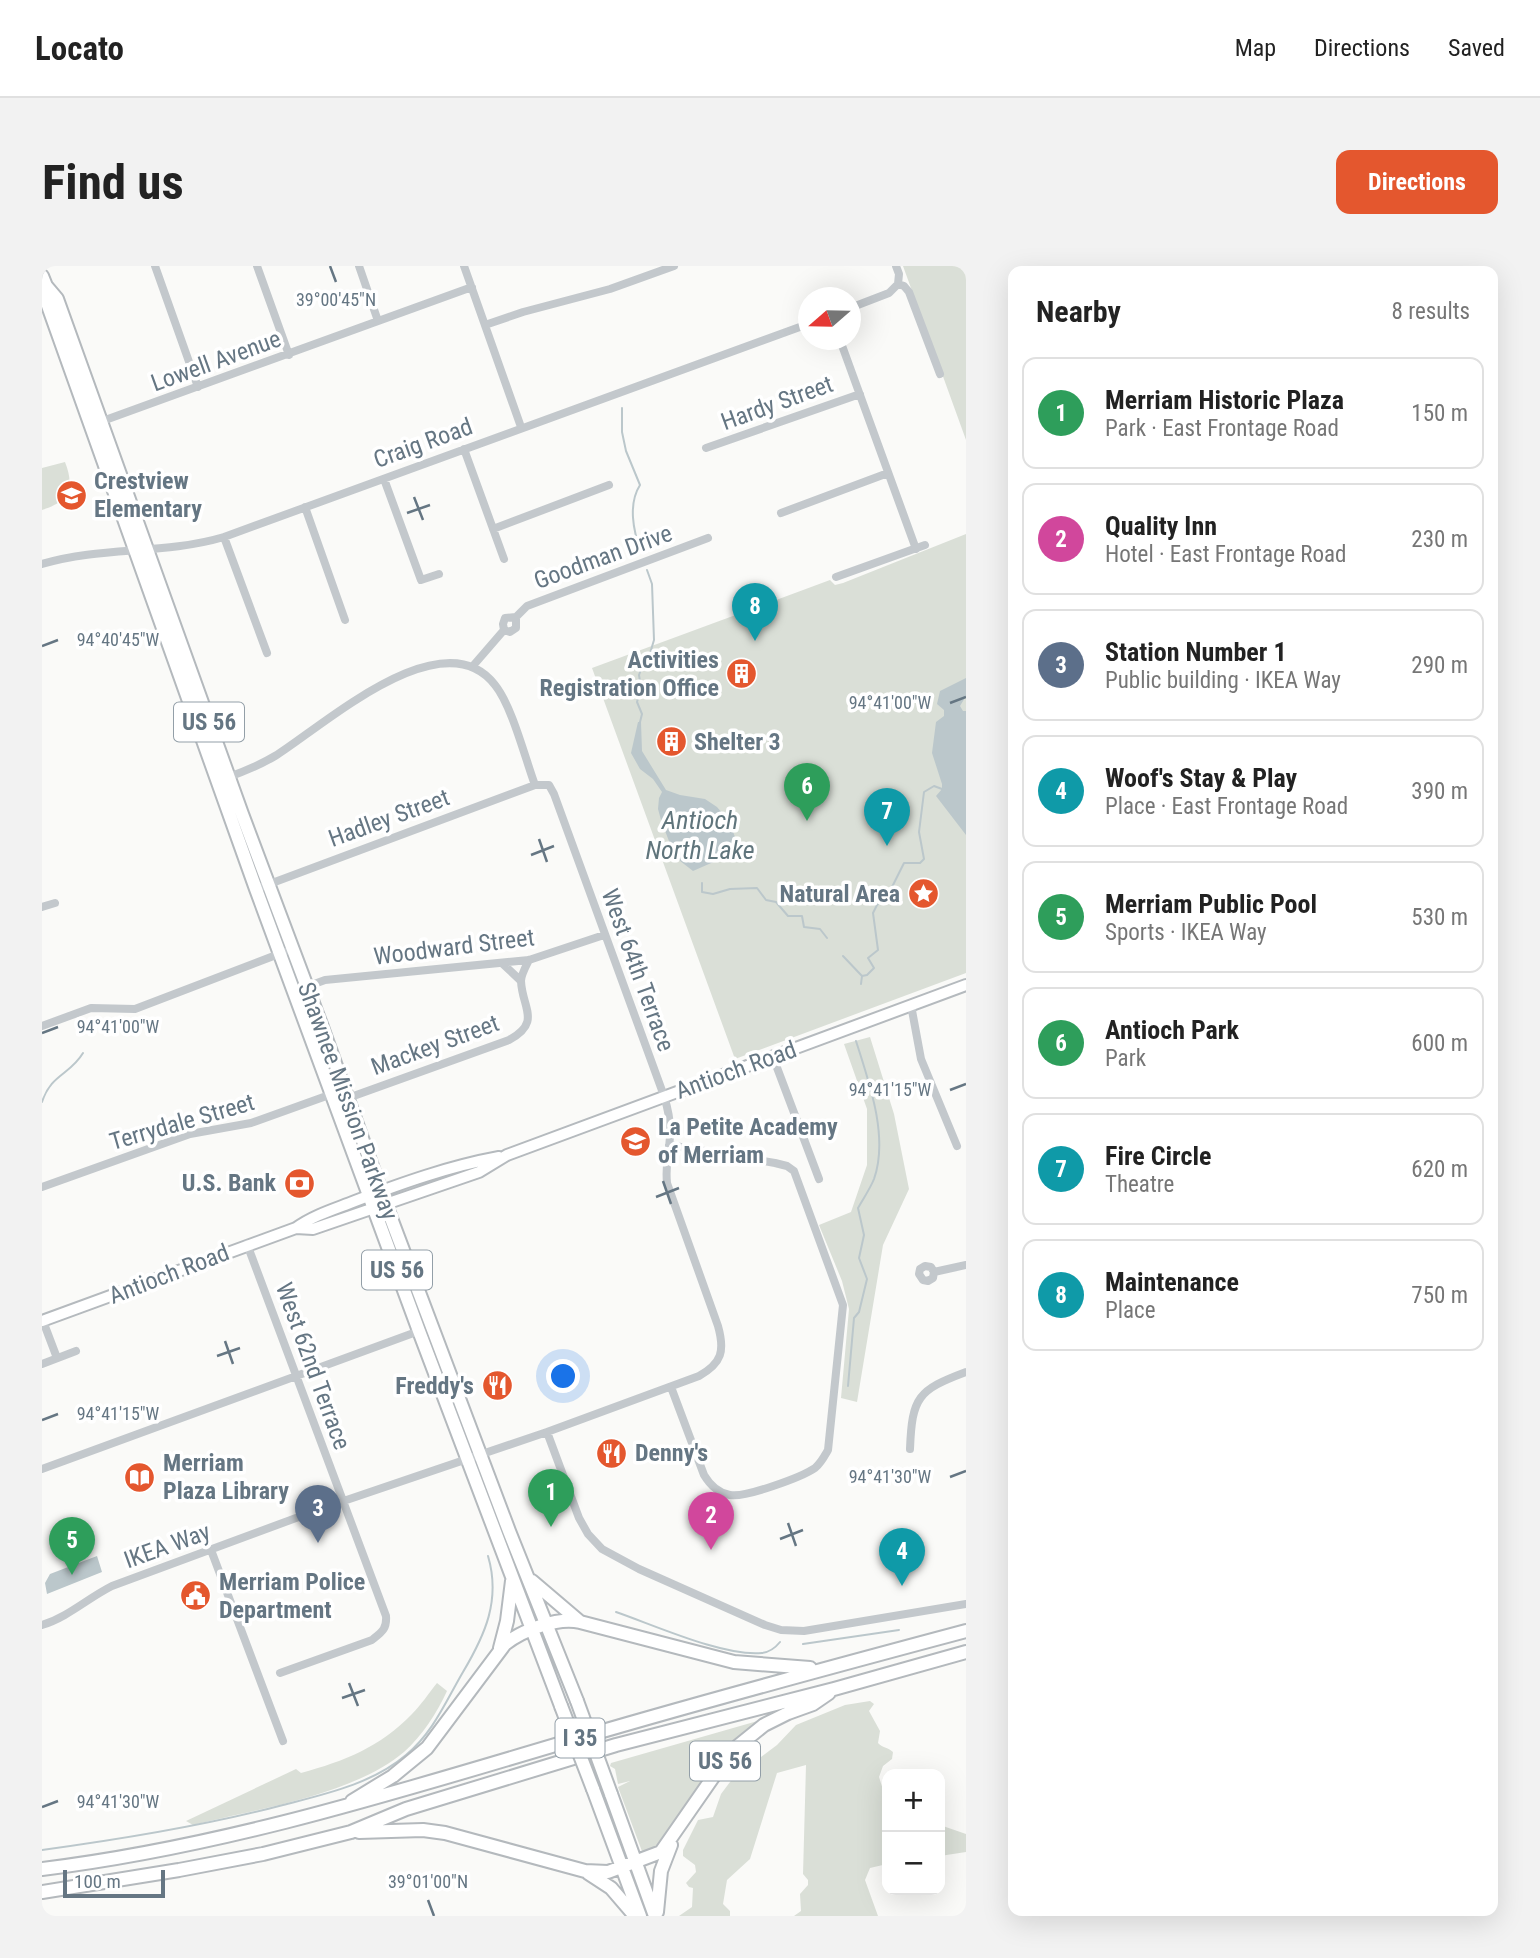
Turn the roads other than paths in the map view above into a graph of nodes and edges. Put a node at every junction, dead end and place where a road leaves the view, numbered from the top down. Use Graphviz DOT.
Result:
graph roads {
  1 [pos="155,266"];
  2 [pos="257,266"];
  3 [pos="359,266"];
  4 [pos="464,266"];
  5 [pos="674,266"];
  6 [pos="896,266"];
  7 [pos="43,283"];
  8 [pos="898,284"];
  9 [pos="472,287"];
  10 [pos="861,304"];
  11 [pos="378,321"];
  12 [pos="485,326"];
  13 [pos="798,328"];
  14 [pos="844,350"];
  15 [pos="289,355"];
  16 [pos="940,374"];
  17 [pos="198,387"];
  18 [pos="860,394"];
  19 [pos="96,423"];
  20 [pos="521,427"];
  21 [pos="706,448"];
  22 [pos="464,449"];
  23 [pos="888,473"];
  24 [pos="384,479"];
  25 [pos="609,485"];
  26 [pos="305,507"];
  27 [pos="781,513"];
  28 [pos="493,529"];
  29 [pos="223,537"];
  30 [pos="708,538"];
  31 [pos="925,545"];
  32 [pos="916,549"];
  33 [pos="134,551"];
  34 [pos="148,551"];
  35 [pos="504,559"];
  36 [pos="42,564"];
  37 [pos="439,574"];
  38 [pos="836,577"];
  39 [pos="345,620"];
  40 [pos="267,653"];
  41 [pos="472,667"];
  42 [pos="223,779"];
  43 [pos="536,785"];
  44 [pos="262,887"];
  45 [pos="55,903"];
  46 [pos="42,907"];
  47 [pos="604,935"];
  48 [pos="286,952"];
  49 [pos="529,960"];
  50 [pos="503,964"];
  51 [pos="520,980"];
  52 [pos="966,985"];
  53 [pos="306,987"];
  54 [pos="911,1005"];
  55 [pos="42,1026"];
  56 [pos="773,1057"];
  57 [pos="332,1094"];
  58 [pos="664,1096"];
  59 [pos="348,1098"];
  60 [pos="669,1145"];
  61 [pos="957,1146"];
  62 [pos="507,1155"];
  63 [pos="819,1180"];
  64 [pos="42,1187"];
  65 [pos="375,1193"];
  66 [pos="380,1207"];
  67 [pos="296,1228"];
  68 [pos="247,1244"];
  69 [pos="966,1265"];
  70 [pos="934,1272"];
  71 [pos="43,1321"];
  72 [pos="419,1331"];
  73 [pos="76,1351"];
  74 [pos="720,1356"];
  75 [pos="57,1358"];
  76 [pos="42,1364"];
  77 [pos="448,1367"];
  78 [pos="966,1372"];
  79 [pos="297,1377"];
  80 [pos="671,1387"];
  81 [pos="547,1432"];
  82 [pos="910,1449"];
  83 [pos="475,1456"];
  84 [pos="42,1469"];
  85 [pos="343,1502"];
  86 [pos="211,1550"];
  87 [pos="513,1577"];
  88 [pos="529,1578"];
  89 [pos="966,1604"];
  90 [pos="580,1622"];
  91 [pos="548,1624"];
  92 [pos="42,1625"];
  93 [pos="533,1630"];
  94 [pos="966,1631"];
  95 [pos="966,1652"];
  96 [pos="498,1654"];
  97 [pos="824,1669"];
  98 [pos="279,1673"];
  99 [pos="834,1689"];
  100 [pos="283,1741"];
  101 [pos="338,1810"];
  102 [pos="351,1832"];
  103 [pos="674,1835"];
  104 [pos="636,1863"];
  105 [pos="622,1868"];
  106 [pos="42,1869"];
  107 [pos="585,1871"];
  108 [pos="42,1892"];
  109 [pos="637,1916"];
  110 [pos="656,1916"];
  1 -- 17 [label="street"];
  2 -- 15 [label="street"];
  3 -- 11 [label="street"];
  4 -- 9 [label="street"];
  5 -- 12 [label="street"];
  6 -- 8 [label="street"];
  7 -- 19 [label="highway, Shawnee Mission Parkway / US 56"];
  8 -- 10 [label="street"];
  8 -- 16 [label="street"];
  9 -- 11 [label="street, Lowell Avenue"];
  9 -- 12 [label="street"];
  11 -- 15 [label="street, Lowell Avenue"];
  12 -- 20 [label="street"];
  13 -- 20 [label="street, Craig Road"];
  14 -- 18 [label="street"];
  15 -- 17 [label="street, Lowell Avenue"];
  17 -- 19 [label="street, Lowell Avenue"];
  18 -- 21 [label="street, Hardy Street"];
  18 -- 23 [label="street"];
  19 -- 33 [label="highway, Shawnee Mission Parkway / US 56"];
  19 -- 34 [label="highway, Shawnee Mission Parkway / US 56"];
  20 -- 22 [label="street, Craig Road"];
  22 -- 24 [label="street, Craig Road"];
  22 -- 28 [label="street"];
  23 -- 27 [label="street"];
  23 -- 32 [label="street"];
  24 -- 26 [label="street, Craig Road"];
  24 -- 37 [label="street"];
  25 -- 28 [label="street"];
  26 -- 29 [label="street, Craig Road"];
  26 -- 39 [label="street"];
  28 -- 35 [label="street"];
  29 -- 34 [label="street, Craig Road"];
  29 -- 40 [label="street"];
  30 -- 41 [label="street, Goodman Drive"];
  31 -- 32 [label="street"];
  32 -- 38 [label="street"];
  33 -- 34 [label="street, Craig Road"];
  33 -- 36 [label="street, Craig Road"];
  33 -- 42 [label="highway, Shawnee Mission Parkway / US 56"];
  34 -- 42 [label="highway, Shawnee Mission Parkway / US 56"];
  41 -- 42 [label="street"];
  41 -- 43 [label="street, West 64th Terrace"];
  42 -- 44 [label="highway, Shawnee Mission Parkway / US 56"];
  43 -- 44 [label="street, Hadley Street"];
  43 -- 47 [label="street, West 64th Terrace"];
  44 -- 48 [label="highway, Shawnee Mission Parkway / US 56"];
  45 -- 46 [label="street"];
  47 -- 49 [label="street, Woodward Street"];
  47 -- 58 [label="street, West 64th Terrace"];
  48 -- 53 [label="highway, Shawnee Mission Parkway / US 56"];
  48 -- 55 [label="street"];
  48 -- 57 [label="highway, Shawnee Mission Parkway / US 56"];
  49 -- 50 [label="street, Woodward Street"];
  49 -- 51 [label="street"];
  50 -- 51 [label="street"];
  50 -- 53 [label="street, Woodward Street"];
  51 -- 59 [label="street, Mackey Street"];
  52 -- 54 [label="main road, Antioch Road"];
  53 -- 59 [label="highway, Shawnee Mission Parkway / US 56"];
  54 -- 56 [label="main road, Antioch Road"];
  54 -- 61 [label="street"];
  56 -- 58 [label="main road, Antioch Road"];
  56 -- 63 [label="street"];
  57 -- 64 [label="street, Terrydale Street"];
  57 -- 65 [label="highway, Shawnee Mission Parkway / US 56"];
  58 -- 60 [label="street, West 64th Terrace"];
  58 -- 62 [label="main road, Antioch Road"];
  59 -- 65 [label="highway, Shawnee Mission Parkway / US 56"];
  60 -- 74 [label="street, West 64th Terrace"];
  60 -- 80 [label="street"];
  62 -- 65 [label="main road, Antioch Road"];
  62 -- 66 [label="main road, Antioch Road"];
  65 -- 66 [label="highway, Shawnee Mission Parkway / US 56"];
  65 -- 67 [label="main road, Antioch Road"];
  66 -- 67 [label="main road, Antioch Road"];
  66 -- 72 [label="highway, Shawnee Mission Parkway / US 56"];
  66 -- 77 [label="highway, Shawnee Mission Parkway / US 56"];
  67 -- 68 [label="main road, Antioch Road"];
  68 -- 71 [label="main road, Antioch Road"];
  68 -- 79 [label="street, West 62nd Terrace"];
  69 -- 70 [label="street"];
  71 -- 75 [label="street"];
  72 -- 77 [label="highway"];
  72 -- 79 [label="street"];
  72 -- 83 [label="highway, Shawnee Mission Parkway / US 56"];
  73 -- 75 [label="street"];
  74 -- 80 [label="street, IKEA Way"];
  75 -- 76 [label="street"];
  77 -- 83 [label="highway, Shawnee Mission Parkway / US 56"];
  78 -- 82 [label="street"];
  79 -- 84 [label="street"];
  79 -- 85 [label="street, West 62nd Terrace"];
  80 -- 81 [label="street, IKEA Way"];
  81 -- 83 [label="street, IKEA Way"];
  81 -- 89 [label="street"];
  83 -- 85 [label="street, IKEA Way"];
  83 -- 87 [label="highway, Shawnee Mission Parkway / US 56"];
  83 -- 88 [label="highway, Shawnee Mission Parkway / US 56"];
  85 -- 86 [label="street, IKEA Way"];
  85 -- 98 [label="street, West 62nd Terrace"];
  86 -- 92 [label="street, IKEA Way"];
  86 -- 100 [label="street"];
  87 -- 93 [label="highway, Shawnee Mission Parkway / US 56"];
  87 -- 96 [label="highway"];
  88 -- 90 [label="highway, US 56"];
  88 -- 91 [label="highway, Shawnee Mission Parkway"];
  90 -- 91 [label="highway"];
  90 -- 97 [label="highway, US 56"];
  91 -- 93 [label="highway"];
  91 -- 104 [label="highway, Shawnee Mission Parkway, bridge"];
  93 -- 96 [label="highway"];
  93 -- 105 [label="highway, Shawnee Mission Parkway / US 56, bridge"];
  94 -- 97 [label="highway, I 35"];
  95 -- 99 [label="highway, I 35"];
  96 -- 101 [label="highway"];
  97 -- 101 [label="highway, I 35"];
  99 -- 102 [label="highway, I 35"];
  99 -- 103 [label="highway, US 56"];
  101 -- 106 [label="highway, I 35"];
  102 -- 107 [label="highway"];
  102 -- 108 [label="highway, I 35"];
  103 -- 104 [label="highway, US 56"];
  103 -- 110 [label="highway"];
  104 -- 105 [label="highway, US 56"];
  104 -- 110 [label="highway, Shawnee Mission Parkway"];
  105 -- 107 [label="highway"];
  105 -- 109 [label="highway, Shawnee Mission Parkway"];
  107 -- 109 [label="highway"];
}
